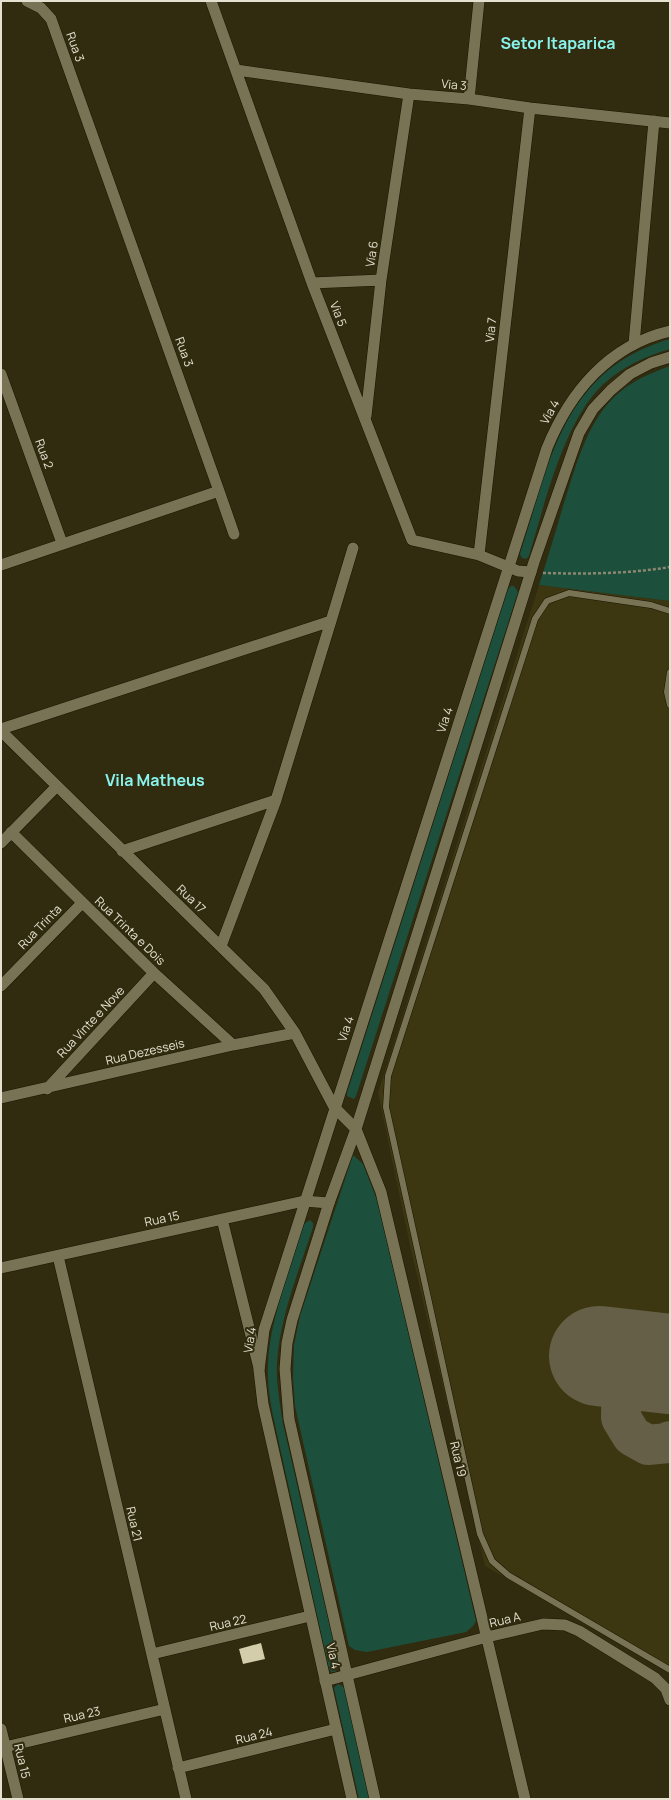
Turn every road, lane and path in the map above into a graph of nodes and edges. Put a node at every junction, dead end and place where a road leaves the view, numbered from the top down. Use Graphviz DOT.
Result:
graph roads {
  1 [pos="27,1"];
  2 [pos="211,1"];
  3 [pos="479,1"];
  4 [pos="236,70"];
  5 [pos="409,94"];
  6 [pos="468,99"];
  7 [pos="530,108"];
  8 [pos="654,121"];
  9 [pos="670,123"];
  10 [pos="381,280"];
  11 [pos="312,283"];
  12 [pos="670,332"];
  13 [pos="634,344"];
  14 [pos="670,357"];
  15 [pos="1,374"];
  16 [pos="365,419"];
  17 [pos="219,491"];
  18 [pos="234,534"];
  19 [pos="62,543"];
  20 [pos="353,548"];
  21 [pos="479,555"];
  22 [pos="1,565"];
  23 [pos="507,567"];
  24 [pos="670,567"];
  25 [pos="532,572"];
  26 [pos="670,611"];
  27 [pos="332,621"];
  28 [pos="670,672"];
  29 [pos="670,705"];
  30 [pos="1,730"];
  31 [pos="57,786"];
  32 [pos="276,800"];
  33 [pos="11,832"];
  34 [pos="1,843"];
  35 [pos="122,851"];
  36 [pos="82,903"];
  37 [pos="221,946"];
  38 [pos="154,973"];
  39 [pos="1,986"];
  40 [pos="295,1033"];
  41 [pos="233,1045"];
  42 [pos="47,1089"];
  43 [pos="1,1098"];
  44 [pos="334,1107"];
  45 [pos="356,1129"];
  46 [pos="304,1201"];
  47 [pos="329,1202"];
  48 [pos="222,1219"];
  49 [pos="58,1256"];
  50 [pos="1,1268"];
  51 [pos="259,1370"];
  52 [pos="310,1616"];
  53 [pos="487,1637"];
  54 [pos="152,1654"];
  55 [pos="670,1670"];
  56 [pos="347,1674"];
  57 [pos="325,1680"];
  58 [pos="670,1700"];
  59 [pos="165,1709"];
  60 [pos="1,1729"];
  61 [pos="336,1729"];
  62 [pos="5,1747"];
  63 [pos="178,1768"];
  64 [pos="18,1799"];
  65 [pos="186,1799"];
  66 [pos="352,1799"];
  67 [pos="375,1799"];
  68 [pos="525,1799"];
  1 -- 17 [label="street, Rua 3"];
  2 -- 4 [label="street, Via 5"];
  3 -- 6 [label="street"];
  4 -- 5 [label="street, Via 3"];
  4 -- 11 [label="street, Via 5"];
  5 -- 6 [label="street, Via 3"];
  5 -- 10 [label="street, Via 6"];
  6 -- 7 [label="street, Via 3"];
  7 -- 8 [label="street, Via 3"];
  7 -- 21 [label="street, Via 7"];
  8 -- 9 [label="street, Via 3"];
  8 -- 13 [label="street"];
  10 -- 11 [label="street"];
  10 -- 16 [label="street, Via 6"];
  11 -- 16 [label="street, Via 5"];
  12 -- 13 [label="street, Via 4"];
  13 -- 23 [label="street, Via 4"];
  14 -- 25 [label="street, Via 4"];
  15 -- 19 [label="street, Rua 2"];
  16 -- 21 [label="street, Via 5"];
  17 -- 18 [label="street, Rua 3"];
  17 -- 19 [label="street"];
  19 -- 22 [label="street"];
  20 -- 27 [label="street"];
  21 -- 23 [label="street, Via 5"];
  23 -- 25 [label="street, Via 5"];
  23 -- 44 [label="street, Via 4"];
  24 -- 25 [label="path"];
  25 -- 45 [label="street, Via 4"];
  26 -- 55 [label="lane"];
  27 -- 30 [label="street"];
  27 -- 32 [label="street"];
  28 -- 29 [label="lane"];
  30 -- 31 [label="street, Rua 17"];
  31 -- 33 [label="street"];
  31 -- 35 [label="street, Rua 17"];
  32 -- 35 [label="street"];
  32 -- 37 [label="street"];
  33 -- 34 [label="street"];
  33 -- 36 [label="street, Rua Trinta e Dois"];
  35 -- 37 [label="street, Rua 17"];
  36 -- 38 [label="street, Rua Trinta e Dois"];
  36 -- 39 [label="street, Rua Trinta"];
  37 -- 40 [label="street, Rua 17"];
  38 -- 41 [label="street, Rua Trinta e Dois"];
  38 -- 42 [label="street, Rua Vinte e Nove"];
  40 -- 41 [label="street, Rua Dezesseis"];
  40 -- 44 [label="street, Rua 17"];
  41 -- 42 [label="street, Rua Dezesseis"];
  42 -- 43 [label="street, Rua Dezesseis"];
  44 -- 45 [label="street, Rua 17"];
  44 -- 46 [label="street, Via 4"];
  45 -- 47 [label="street, Via 4"];
  45 -- 53 [label="street, Rua 19"];
  46 -- 47 [label="street, Rua 15"];
  46 -- 48 [label="street, Rua 15"];
  46 -- 51 [label="street, Via 4"];
  47 -- 56 [label="street, Via 4"];
  48 -- 49 [label="street, Rua 15"];
  48 -- 51 [label="street"];
  49 -- 50 [label="street, Rua 15"];
  49 -- 54 [label="street, Rua 21"];
  51 -- 52 [label="street, Via 4"];
  52 -- 54 [label="street, Rua 22"];
  52 -- 57 [label="street, Via 4"];
  53 -- 56 [label="street, Rua A"];
  53 -- 58 [label="street, Rua A"];
  53 -- 68 [label="street, Rua 19"];
  54 -- 59 [label="street, Rua 21"];
  56 -- 57 [label="street, Rua A"];
  56 -- 67 [label="street, Via 4"];
  57 -- 61 [label="street, Via 4"];
  59 -- 62 [label="street, Rua 23"];
  59 -- 63 [label="street, Rua 21"];
  60 -- 62 [label="street, Rua 15"];
  61 -- 63 [label="street, Rua 24"];
  61 -- 66 [label="street, Via 4"];
  62 -- 64 [label="street, Rua 15"];
  63 -- 65 [label="street, Rua 21"];
}
